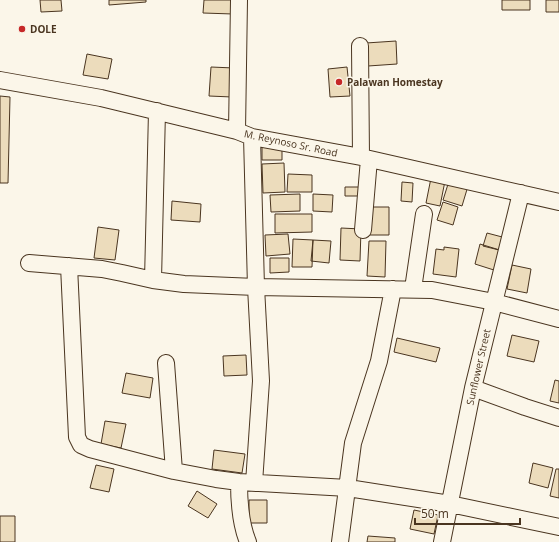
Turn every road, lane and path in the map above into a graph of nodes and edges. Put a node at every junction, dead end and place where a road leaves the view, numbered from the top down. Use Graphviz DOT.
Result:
graph roads {
  1 [pos="238,0"];
  2 [pos="360,46"];
  3 [pos="0,80"];
  4 [pos="157,111"];
  5 [pos="245,134"];
  6 [pos="365,158"];
  7 [pos="522,193"];
  8 [pos="559,202"];
  9 [pos="424,214"];
  10 [pos="363,230"];
  11 [pos="29,263"];
  12 [pos="69,266"];
  13 [pos="153,280"];
  14 [pos="256,287"];
  15 [pos="393,289"];
  16 [pos="413,289"];
  17 [pos="494,302"];
  18 [pos="559,319"];
  19 [pos="166,363"];
  20 [pos="473,388"];
  21 [pos="559,418"];
  22 [pos="174,471"];
  23 [pos="247,482"];
  24 [pos="348,488"];
  25 [pos="450,504"];
  26 [pos="559,527"];
  27 [pos="248,542"];
  28 [pos="340,542"];
  29 [pos="442,542"];
  1 -- 5 [label="street"];
  2 -- 6 [label="street"];
  3 -- 4 [label="street, M. Reynoso Sr. Road"];
  4 -- 5 [label="street, M. Reynoso Sr. Road"];
  4 -- 13 [label="street"];
  5 -- 6 [label="street, M. Reynoso Sr. Road"];
  5 -- 14 [label="street"];
  6 -- 7 [label="street, M. Reynoso Sr. Road"];
  6 -- 10 [label="street"];
  7 -- 8 [label="street, M. Reynoso Sr. Road"];
  7 -- 17 [label="street, Sunflower Street"];
  9 -- 16 [label="street"];
  11 -- 12 [label="street"];
  12 -- 13 [label="street"];
  12 -- 22 [label="street"];
  13 -- 14 [label="street"];
  14 -- 15 [label="street"];
  14 -- 23 [label="street"];
  15 -- 16 [label="street"];
  15 -- 24 [label="street"];
  16 -- 17 [label="street"];
  17 -- 18 [label="street"];
  17 -- 20 [label="street, Sunflower Street"];
  19 -- 22 [label="street"];
  20 -- 21 [label="street"];
  20 -- 25 [label="street, Sunflower Street"];
  22 -- 23 [label="street"];
  23 -- 24 [label="street"];
  23 -- 27 [label="street"];
  24 -- 25 [label="street"];
  24 -- 28 [label="street"];
  25 -- 26 [label="street"];
  25 -- 29 [label="street, Sunflower Street"];
}
